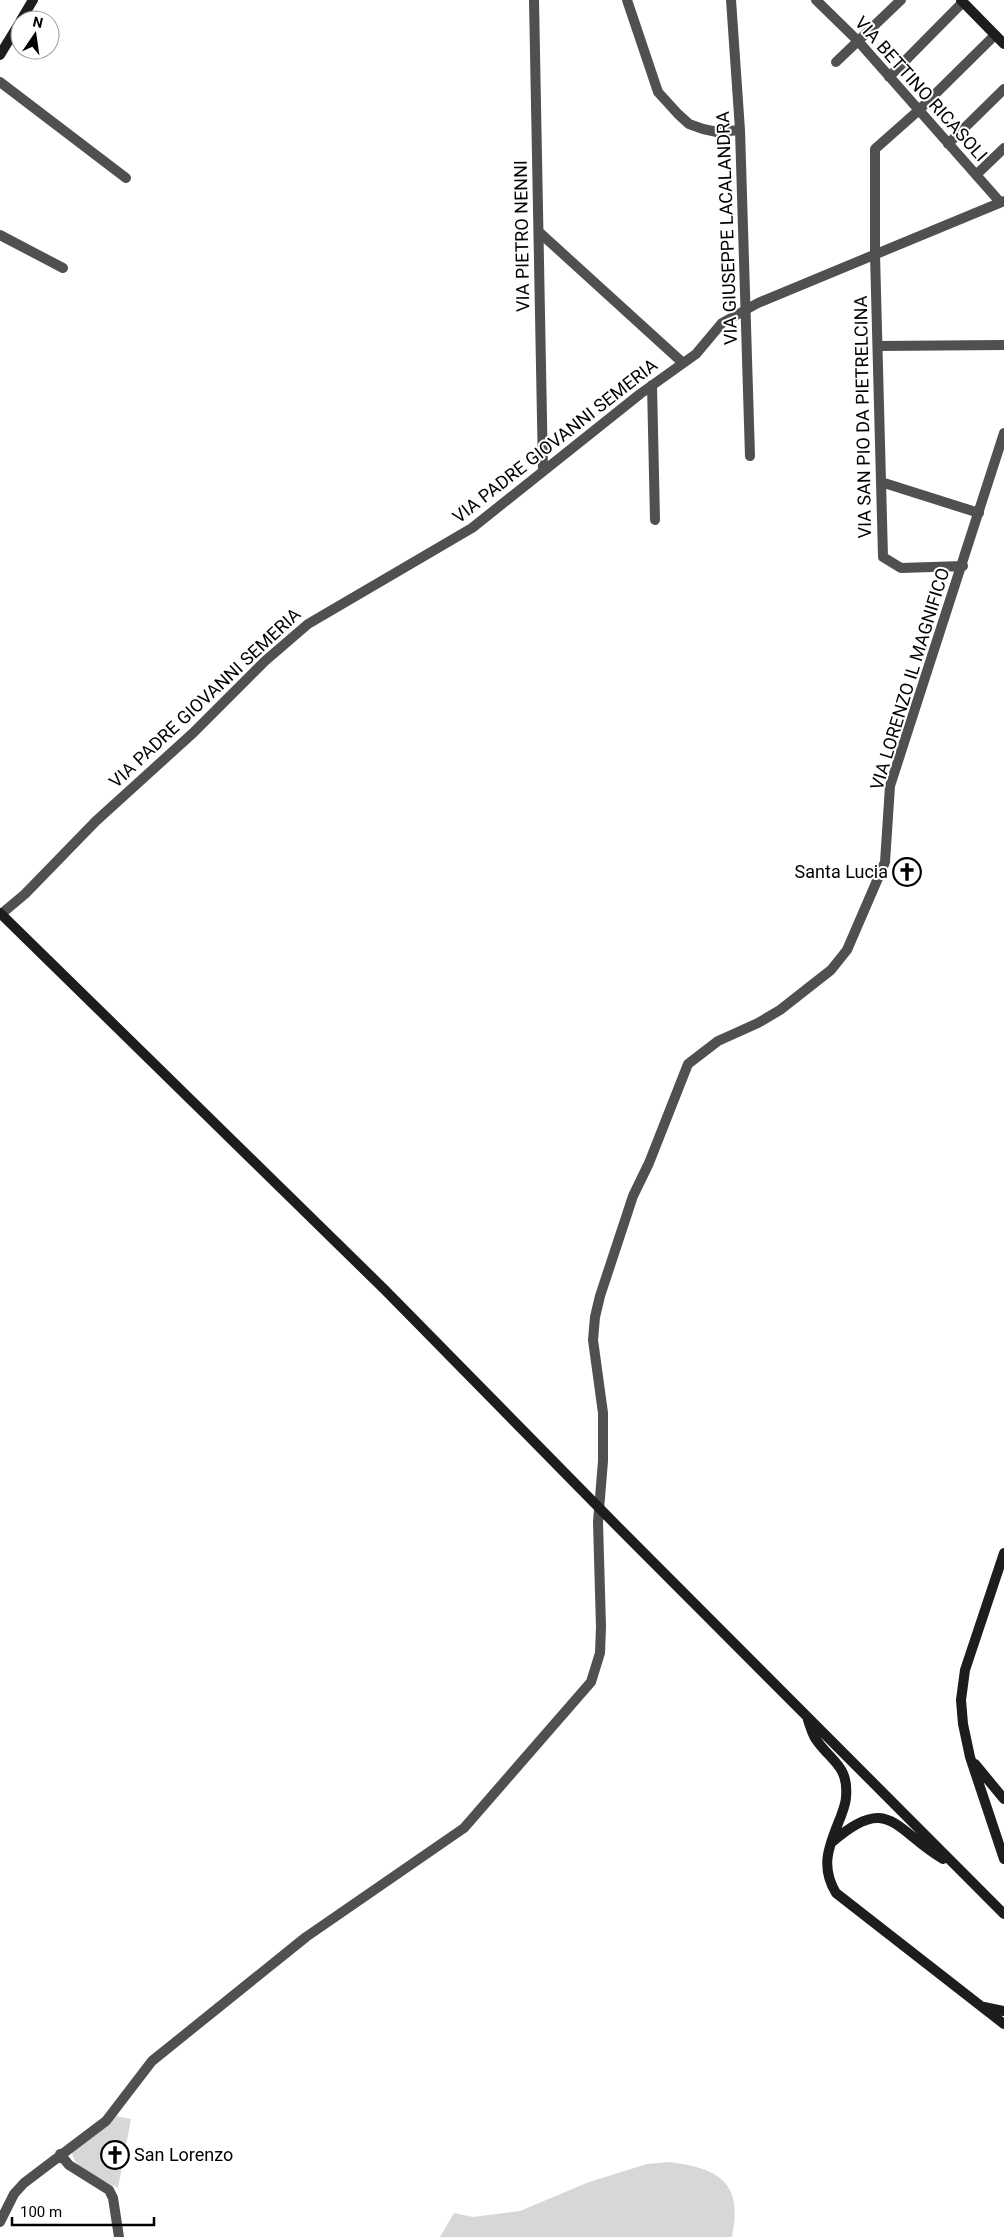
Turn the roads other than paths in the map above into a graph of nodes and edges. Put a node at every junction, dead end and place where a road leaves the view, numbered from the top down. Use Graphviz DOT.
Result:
graph roads {
  1 [pos="534,0"];
  2 [pos="627,0"];
  3 [pos="731,0"];
  4 [pos="816,0"];
  5 [pos="901,0"];
  6 [pos="962,1"];
  7 [pos="995,35"];
  8 [pos="10,38"];
  9 [pos="858,41"];
  10 [pos="1004,44"];
  11 [pos="0,55"];
  12 [pos="836,62"];
  13 [pos="889,76"];
  14 [pos="0,82"];
  15 [pos="1004,89"];
  16 [pos="919,110"];
  17 [pos="740,130"];
  18 [pos="948,144"];
  19 [pos="1004,148"];
  20 [pos="976,175"];
  21 [pos="126,178"];
  22 [pos="1002,201"];
  23 [pos="539,232"];
  24 [pos="0,235"];
  25 [pos="875,254"];
  26 [pos="62,268"];
  27 [pos="747,309"];
  28 [pos="1004,345"];
  29 [pos="878,346"];
  30 [pos="683,363"];
  31 [pos="652,386"];
  32 [pos="1004,433"];
  33 [pos="750,456"];
  34 [pos="543,471"];
  35 [pos="881,482"];
  36 [pos="979,513"];
  37 [pos="655,520"];
  38 [pos="963,566"];
  39 [pos="0,914"];
  40 [pos="1004,1553"];
  41 [pos="807,1717"];
  42 [pos="970,1757"];
  43 [pos="1004,1800"];
  44 [pos="830,1844"];
  45 [pos="1003,1852"];
  46 [pos="954,1866"];
  47 [pos="1004,1914"];
  48 [pos="981,2006"];
  49 [pos="1003,2011"];
  50 [pos="1004,2024"];
  51 [pos="60,2154"];
  52 [pos="0,2222"];
  53 [pos="119,2237"];
  1 -- 23 [label="street, VIA PIETRO NENNI"];
  2 -- 17 [label="street"];
  3 -- 17 [label="street, VIA GIUSEPPE LACALANDRA"];
  4 -- 9 [label="street, VIA BETTINO RICASOLI"];
  5 -- 9 [label="street"];
  6 -- 7 [label="main road"];
  6 -- 13 [label="street"];
  7 -- 10 [label="main road"];
  7 -- 16 [label="street, VIA SAN PIO DA PIETRELCINA"];
  8 -- 11 [label="main road"];
  9 -- 12 [label="street"];
  9 -- 13 [label="street, VIA BETTINO RICASOLI"];
  13 -- 16 [label="street, VIA BETTINO RICASOLI"];
  14 -- 21 [label="street"];
  15 -- 18 [label="street"];
  16 -- 18 [label="street, VIA BETTINO RICASOLI"];
  16 -- 25 [label="street, VIA SAN PIO DA PIETRELCINA"];
  17 -- 27 [label="street, VIA GIUSEPPE LACALANDRA"];
  18 -- 20 [label="street, VIA BETTINO RICASOLI"];
  19 -- 20 [label="street"];
  20 -- 22 [label="street, VIA BETTINO RICASOLI"];
  22 -- 25 [label="street, VIA PADRE GIOVANNI SEMERIA"];
  23 -- 30 [label="street, VIA PADRE GIOVANNI SEMERIA"];
  23 -- 34 [label="street, VIA PIETRO NENNI"];
  24 -- 26 [label="street"];
  25 -- 27 [label="street, VIA PADRE GIOVANNI SEMERIA"];
  25 -- 29 [label="street, VIA SAN PIO DA PIETRELCINA"];
  27 -- 30 [label="street, VIA PADRE GIOVANNI SEMERIA"];
  27 -- 33 [label="street, VIA GIUSEPPE LACALANDRA"];
  28 -- 29 [label="street"];
  29 -- 35 [label="street, VIA SAN PIO DA PIETRELCINA"];
  30 -- 31 [label="street, VIA PADRE GIOVANNI SEMERIA"];
  31 -- 34 [label="street, VIA PADRE GIOVANNI SEMERIA"];
  31 -- 37 [label="street"];
  32 -- 36 [label="street, VIA LORENZO IL MAGNIFICO"];
  34 -- 39 [label="street, VIA PADRE GIOVANNI SEMERIA"];
  35 -- 36 [label="street"];
  35 -- 38 [label="street, VIA SAN PIO DA PIETRELCINA"];
  36 -- 38 [label="street, VIA LORENZO IL MAGNIFICO"];
  38 -- 51 [label="street, VIA LORENZO IL MAGNIFICO"];
  39 -- 41 [label="main road"];
  40 -- 42 [label="main road"];
  41 -- 44 [label="main road"];
  41 -- 46 [label="main road"];
  42 -- 43 [label="main road"];
  42 -- 45 [label="main road"];
  44 -- 46 [label="main road"];
  44 -- 48 [label="main road"];
  46 -- 47 [label="main road"];
  48 -- 49 [label="main road"];
  48 -- 50 [label="main road"];
  51 -- 52 [label="street, VIA LORENZO IL MAGNIFICO"];
  51 -- 53 [label="street"];
}
